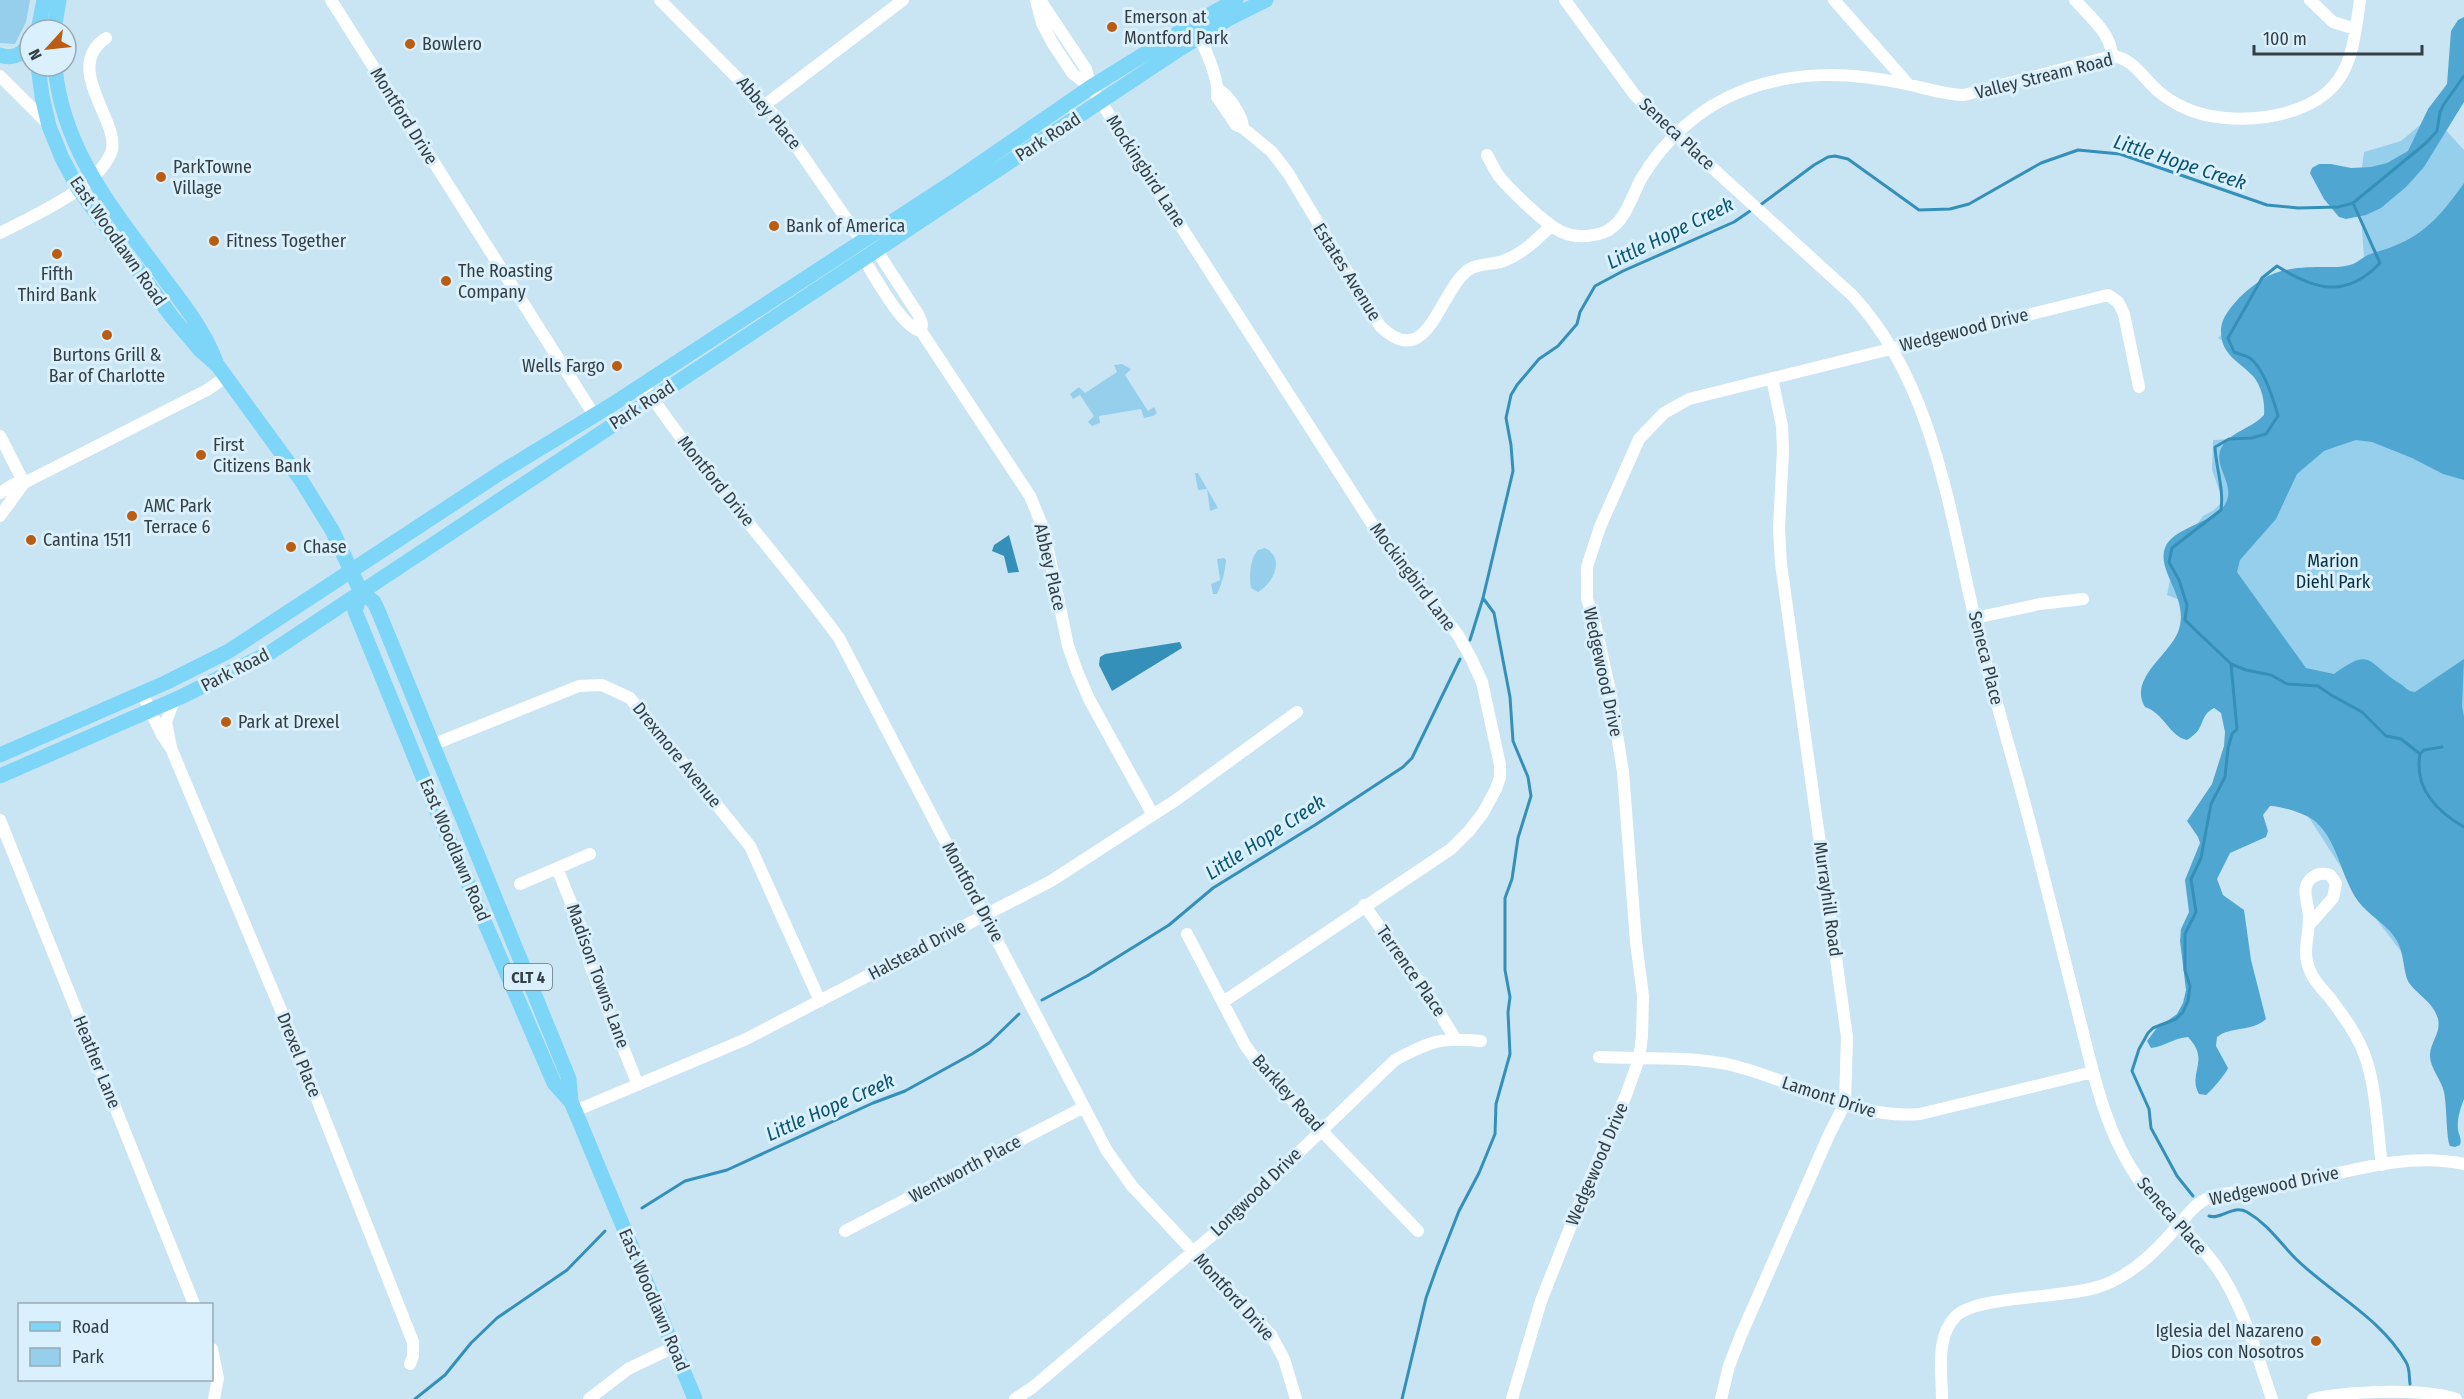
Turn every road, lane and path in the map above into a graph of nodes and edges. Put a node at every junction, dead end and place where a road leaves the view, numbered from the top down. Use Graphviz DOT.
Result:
graph roads {
  1 [pos="59,0"];
  2 [pos="331,0"];
  3 [pos="660,0"];
  4 [pos="903,0"];
  5 [pos="1036,0"];
  6 [pos="1040,0"];
  7 [pos="1236,0"];
  8 [pos="1266,0"];
  9 [pos="1565,0"];
  10 [pos="1834,0"];
  11 [pos="2075,0"];
  12 [pos="2310,0"];
  13 [pos="2360,0"];
  14 [pos="56,18"];
  15 [pos="2355,29"];
  16 [pos="1196,30"];
  17 [pos="106,38"];
  18 [pos="0,55"];
  19 [pos="18,55"];
  20 [pos="2112,56"];
  21 [pos="0,76"];
  22 [pos="40,78"];
  23 [pos="57,78"];
  24 [pos="1908,84"];
  25 [pos="1091,87"];
  26 [pos="1101,102"];
  27 [pos="765,105"];
  28 [pos="49,126"];
  29 [pos="1676,135"];
  30 [pos="1487,155"];
  31 [pos="92,177"];
  32 [pos="78,188"];
  33 [pos="1551,226"];
  34 [pos="0,233"];
  35 [pos="861,240"];
  36 [pos="870,254"];
  37 [pos="1892,348"];
  38 [pos="222,371"];
  39 [pos="1772,378"];
  40 [pos="643,384"];
  41 [pos="2139,387"];
  42 [pos="653,398"];
  43 [pos="594,415"];
  44 [pos="0,436"];
  45 [pos="24,483"];
  46 [pos="0,493"];
  47 [pos="0,516"];
  48 [pos="352,572"];
  49 [pos="361,592"];
  50 [pos="2083,599"];
  51 [pos="1975,618"];
  52 [pos="142,693"];
  53 [pos="174,700"];
  54 [pos="150,711"];
  55 [pos="1297,712"];
  56 [pos="432,745"];
  57 [pos="171,748"];
  58 [pos="0,755"];
  59 [pos="0,776"];
  60 [pos="1154,815"];
  61 [pos="0,820"];
  62 [pos="590,855"];
  63 [pos="557,868"];
  64 [pos="520,884"];
  65 [pos="1364,905"];
  66 [pos="985,915"];
  67 [pos="2309,925"];
  68 [pos="1187,934"];
  69 [pos="820,1001"];
  70 [pos="1223,1002"];
  71 [pos="1455,1038"];
  72 [pos="1481,1041"];
  73 [pos="1599,1057"];
  74 [pos="1639,1059"];
  75 [pos="2094,1072"];
  76 [pos="638,1085"];
  77 [pos="1845,1103"];
  78 [pos="573,1107"];
  79 [pos="1084,1107"];
  80 [pos="1321,1130"];
  81 [pos="2464,1164"];
  82 [pos="2382,1165"];
  83 [pos="2180,1224"];
  84 [pos="845,1231"];
  85 [pos="1418,1231"];
  86 [pos="1193,1252"];
  87 [pos="193,1303"];
  88 [pos="674,1347"];
  89 [pos="213,1354"];
  90 [pos="410,1364"];
  91 [pos="214,1399"];
  92 [pos="589,1399"];
  93 [pos="695,1399"];
  94 [pos="1015,1399"];
  95 [pos="1296,1399"];
  96 [pos="1512,1399"];
  97 [pos="1721,1399"];
  98 [pos="1942,1399"];
  99 [pos="2272,1399"];
  100 [pos="2313,1399"];
  101 [pos="2456,1399"];
  1 -- 14 [label="main road"];
  2 -- 43 [label="street, Montford Drive"];
  3 -- 27 [label="street, Abbey Place"];
  4 -- 27 [label="street"];
  5 -- 25 [label="street, Mockingbird Lane"];
  6 -- 25 [label="street, Mockingbird Lane"];
  7 -- 16 [label="main road, Park Road"];
  8 -- 16 [label="main road, Park Road"];
  9 -- 29 [label="street, Seneca Place"];
  10 -- 24 [label="street"];
  11 -- 20 [label="street"];
  12 -- 15 [label="street"];
  13 -- 15 [label="street, Valley Stream Road"];
  15 -- 20 [label="street, Valley Stream Road"];
  16 -- 25 [label="main road, Park Road"];
  16 -- 26 [label="main road, Park Road"];
  16 -- 33 [label="street, Estates Avenue"];
  17 -- 31 [label="street"];
  18 -- 19 [label="main road"];
  20 -- 24 [label="street, Valley Stream Road"];
  21 -- 28 [label="street"];
  22 -- 28 [label="main road, East Woodlawn Road"];
  23 -- 31 [label="main road, East Woodlawn Road"];
  24 -- 29 [label="street, Valley Stream Road"];
  25 -- 26 [label="street, Mockingbird Lane"];
  25 -- 35 [label="main road, Park Road"];
  26 -- 36 [label="main road, Park Road"];
  26 -- 65 [label="street, Mockingbird Lane"];
  27 -- 35 [label="street, Abbey Place"];
  28 -- 32 [label="main road, East Woodlawn Road"];
  29 -- 33 [label="street, Valley Stream Road"];
  29 -- 37 [label="street, Seneca Place"];
  30 -- 33 [label="street, Valley Stream Road"];
  31 -- 32 [label="street"];
  31 -- 38 [label="main road, East Woodlawn Road"];
  32 -- 34 [label="street"];
  32 -- 38 [label="main road, East Woodlawn Road"];
  35 -- 36 [label="street"];
  35 -- 40 [label="main road, Park Road"];
  36 -- 42 [label="main road, Park Road"];
  36 -- 60 [label="street, Abbey Place"];
  37 -- 39 [label="street, Wedgewood Drive"];
  37 -- 41 [label="street, Wedgewood Drive"];
  37 -- 51 [label="street, Seneca Place"];
  38 -- 45 [label="street"];
  38 -- 48 [label="main road, East Woodlawn Road"];
  39 -- 74 [label="street, Wedgewood Drive"];
  39 -- 77 [label="street, Murrayhill Road"];
  40 -- 42 [label="street, Montford Drive"];
  40 -- 43 [label="main road, Park Road"];
  42 -- 49 [label="main road, Park Road"];
  42 -- 66 [label="street, Montford Drive"];
  43 -- 48 [label="main road, Park Road"];
  44 -- 45 [label="street"];
  45 -- 46 [label="street"];
  45 -- 47 [label="street"];
  48 -- 49 [label="main road, East Woodlawn Road"];
  48 -- 52 [label="main road, Park Road"];
  49 -- 53 [label="main road, Park Road"];
  49 -- 56 [label="main road, East Woodlawn Road / CLT 4"];
  49 -- 78 [label="main road, East Woodlawn Road"];
  50 -- 51 [label="street"];
  51 -- 75 [label="street, Seneca Place"];
  52 -- 54 [label="street, Drexel Place"];
  52 -- 58 [label="main road, Park Road"];
  53 -- 54 [label="main road, Park Road"];
  53 -- 57 [label="street, Drexel Place"];
  54 -- 57 [label="street, Drexel Place"];
  54 -- 59 [label="main road, Park Road"];
  55 -- 60 [label="street, Halstead Drive"];
  56 -- 69 [label="street, Drexmore Avenue"];
  56 -- 78 [label="main road, East Woodlawn Road / CLT 4"];
  57 -- 90 [label="street, Drexel Place"];
  60 -- 66 [label="street, Halstead Drive"];
  61 -- 87 [label="street, Heather Lane"];
  62 -- 63 [label="street"];
  63 -- 64 [label="street"];
  63 -- 76 [label="street, Madison Towns Lane"];
  65 -- 70 [label="street, Mockingbird Lane"];
  65 -- 71 [label="street, Terrence Place"];
  66 -- 69 [label="street, Halstead Drive"];
  66 -- 79 [label="street, Montford Drive"];
  67 -- 82 [label="street"];
  68 -- 70 [label="street, Barkley Road"];
  69 -- 76 [label="street, Halstead Drive"];
  70 -- 80 [label="street, Barkley Road"];
  71 -- 72 [label="street, Longwood Drive"];
  71 -- 80 [label="street, Longwood Drive"];
  73 -- 74 [label="street, Lamont Drive"];
  74 -- 77 [label="street, Lamont Drive"];
  74 -- 96 [label="street, Wedgewood Drive"];
  75 -- 77 [label="street, Lamont Drive"];
  75 -- 83 [label="street, Seneca Place"];
  76 -- 78 [label="street, Halstead Drive"];
  77 -- 97 [label="street, Murrayhill Road"];
  78 -- 88 [label="main road, East Woodlawn Road"];
  79 -- 84 [label="street, Wentworth Place"];
  79 -- 86 [label="street, Montford Drive"];
  80 -- 85 [label="street, Barkley Road"];
  80 -- 86 [label="street, Longwood Drive"];
  81 -- 82 [label="street, Wedgewood Drive"];
  82 -- 83 [label="street, Wedgewood Drive"];
  83 -- 98 [label="street, Wedgewood Drive"];
  83 -- 99 [label="street, Seneca Place"];
  86 -- 94 [label="street, Longwood Drive"];
  86 -- 95 [label="street, Montford Drive"];
  88 -- 92 [label="street"];
  88 -- 93 [label="main road, East Woodlawn Road"];
  89 -- 91 [label="street"];
  100 -- 101 [label="street"];
}
